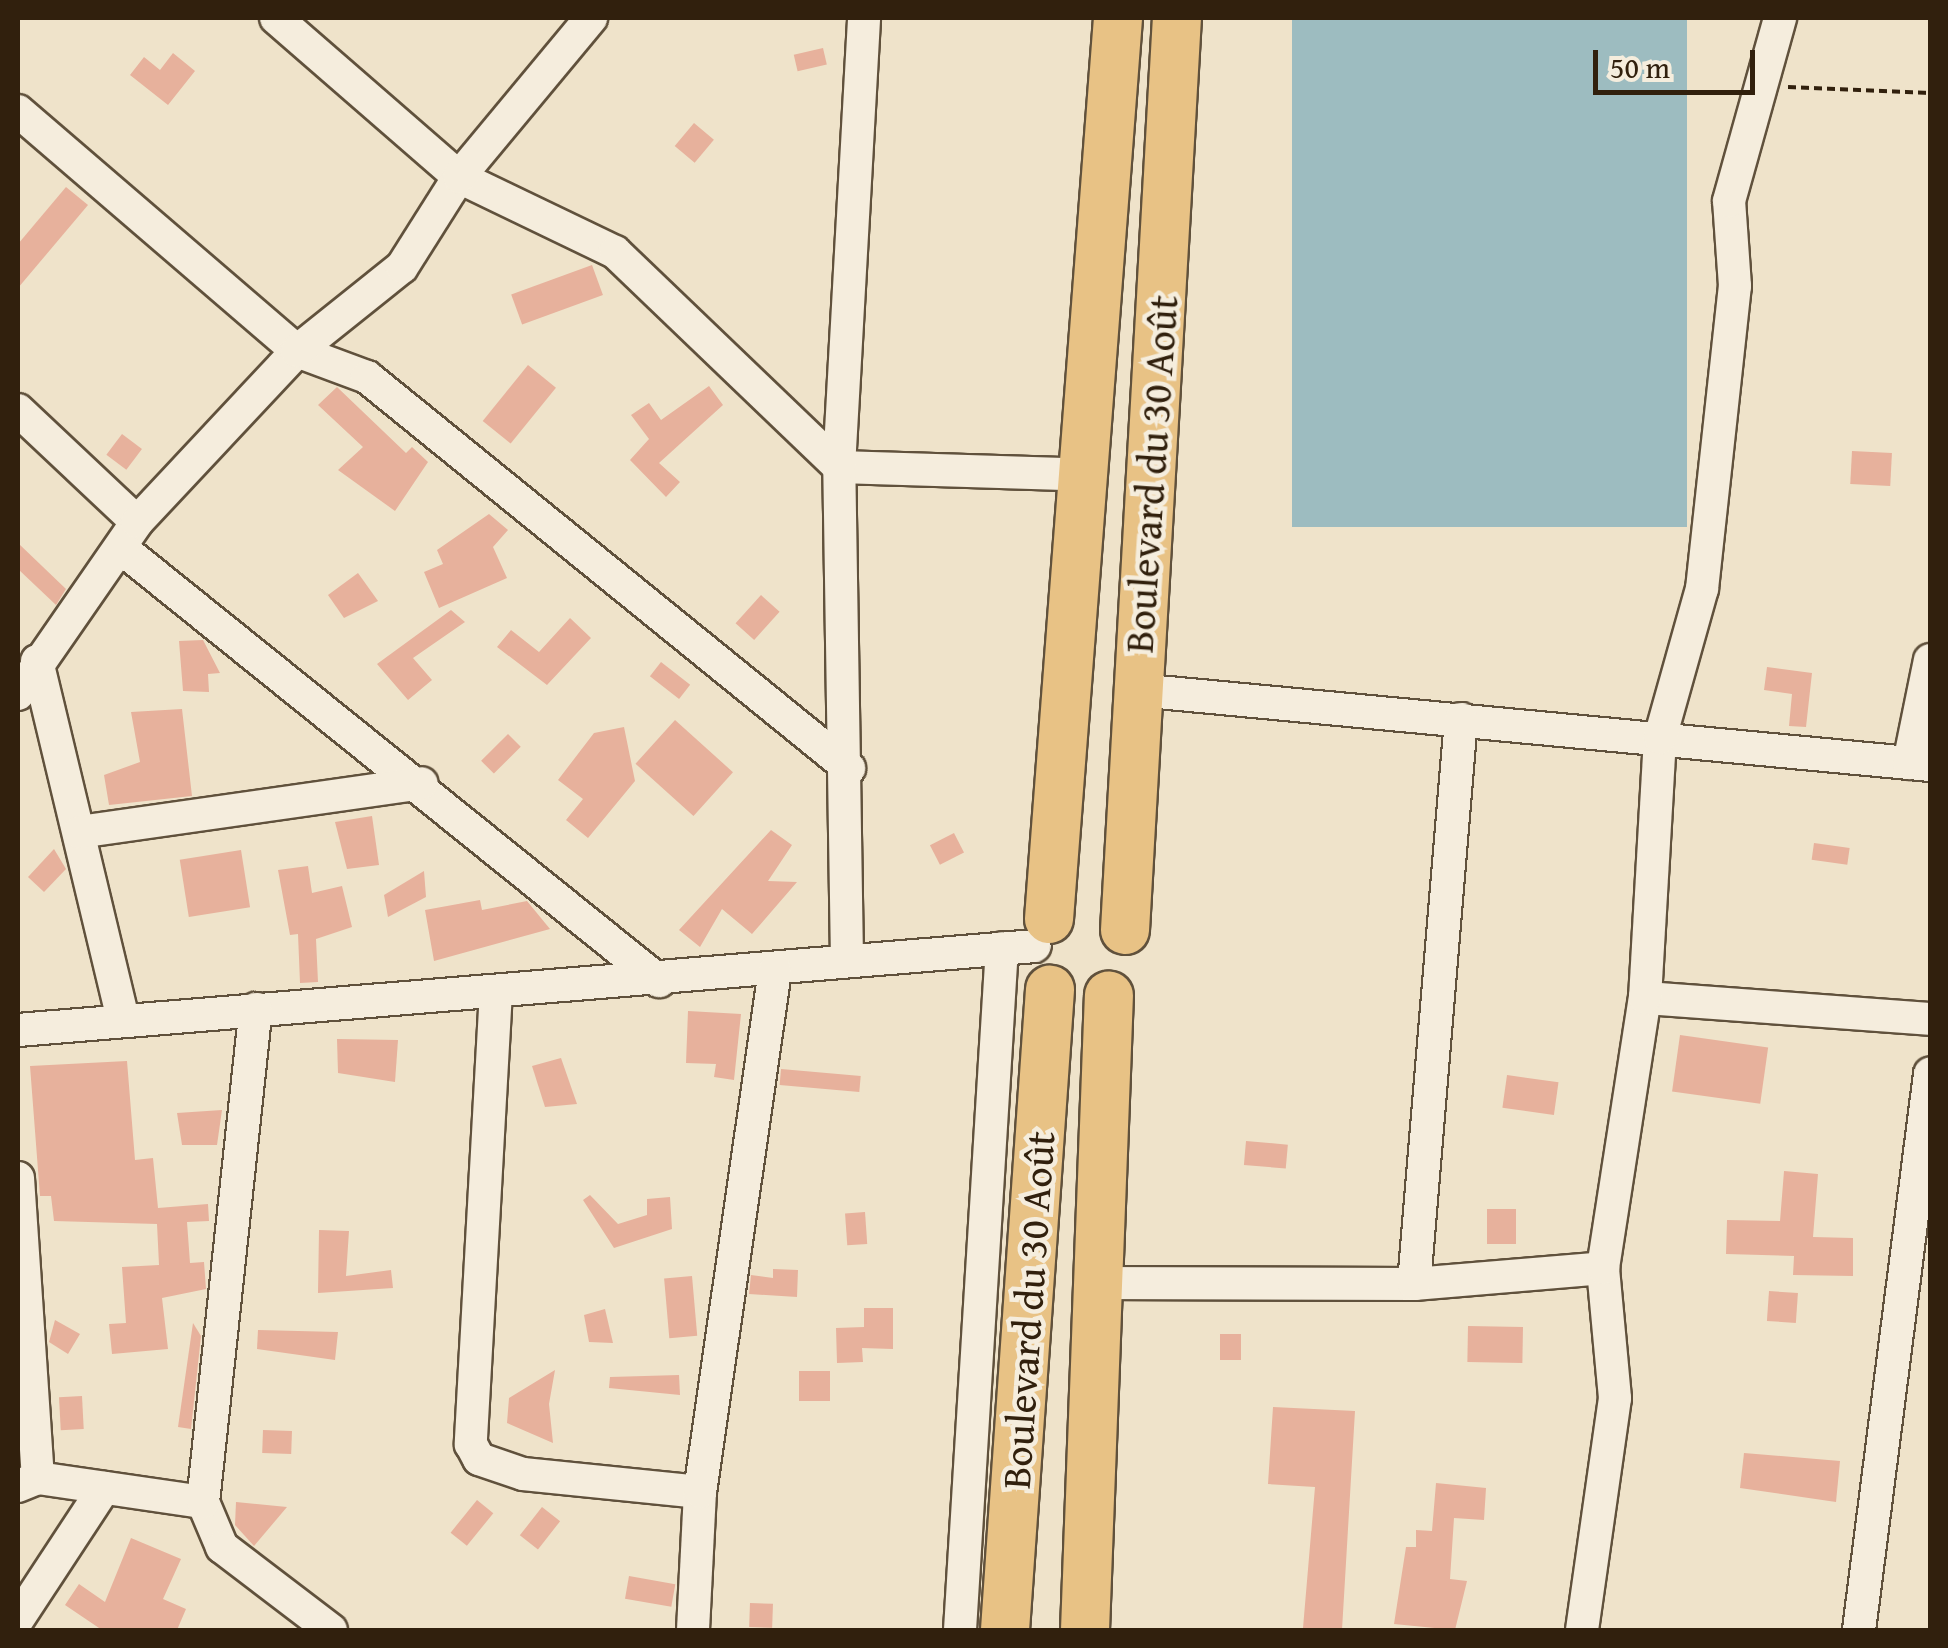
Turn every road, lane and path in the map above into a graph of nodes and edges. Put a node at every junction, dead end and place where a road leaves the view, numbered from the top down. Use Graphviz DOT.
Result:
graph roads {
  1 [pos="591,18"];
  2 [pos="864,18"];
  3 [pos="1118,18"];
  4 [pos="1177,18"];
  5 [pos="1780,18"];
  6 [pos="282,19"];
  7 [pos="1763,88"];
  8 [pos="1930,93"];
  9 [pos="18,111"];
  10 [pos="459,177"];
  11 [pos="297,351"];
  12 [pos="18,410"];
  13 [pos="839,467"];
  14 [pos="1088,474"];
  15 [pos="129,535"];
  16 [pos="38,660"];
  17 [pos="1930,660"];
  18 [pos="1136,690"];
  19 [pos="18,694"];
  20 [pos="1461,719"];
  21 [pos="1660,738"];
  22 [pos="1920,764"];
  23 [pos="850,768"];
  24 [pos="422,783"];
  25 [pos="79,832"];
  26 [pos="1125,930"];
  27 [pos="1029,937"];
  28 [pos="848,960"];
  29 [pos="775,970"];
  30 [pos="659,980"];
  31 [pos="1050,990"];
  32 [pos="496,991"];
  33 [pos="1109,995"];
  34 [pos="1645,998"];
  35 [pos="256,1009"];
  36 [pos="123,1018"];
  37 [pos="1930,1019"];
  38 [pos="18,1030"];
  39 [pos="1930,1074"];
  40 [pos="18,1178"];
  41 [pos="1917,1252"];
  42 [pos="1603,1268"];
  43 [pos="22,1275"];
  44 [pos="1095,1283"];
  45 [pos="1414,1284"];
  46 [pos="28,1482"];
  47 [pos="104,1488"];
  48 [pos="700,1492"];
  49 [pos="203,1502"];
  50 [pos="18,1619"];
  51 [pos="331,1630"];
  52 [pos="693,1630"];
  53 [pos="960,1630"];
  54 [pos="1004,1630"];
  55 [pos="1085,1630"];
  56 [pos="1582,1630"];
  57 [pos="1859,1630"];
  1 -- 10 [label="street"];
  2 -- 13 [label="street"];
  3 -- 14 [label="highway, Boulevard du 30 Août"];
  4 -- 18 [label="highway, Boulevard du 30 Août"];
  5 -- 7 [label="street"];
  6 -- 10 [label="street"];
  7 -- 8 [label="path"];
  7 -- 21 [label="street"];
  9 -- 11 [label="street"];
  10 -- 11 [label="street"];
  10 -- 13 [label="street"];
  11 -- 15 [label="street"];
  11 -- 23 [label="street"];
  12 -- 15 [label="street"];
  13 -- 14 [label="street"];
  13 -- 23 [label="street"];
  14 -- 27 [label="highway, Boulevard du 30 Août"];
  15 -- 16 [label="street"];
  15 -- 24 [label="street"];
  16 -- 19 [label="street"];
  16 -- 25 [label="street"];
  17 -- 22 [label="street"];
  18 -- 20 [label="street"];
  18 -- 26 [label="highway, Boulevard du 30 Août"];
  20 -- 21 [label="street"];
  20 -- 45 [label="street"];
  21 -- 22 [label="street"];
  21 -- 34 [label="street"];
  23 -- 28 [label="street"];
  24 -- 25 [label="street"];
  24 -- 30 [label="street"];
  25 -- 36 [label="street"];
  26 -- 27 [label="highway"];
  26 -- 33 [label="highway"];
  27 -- 28 [label="street"];
  27 -- 31 [label="highway"];
  27 -- 53 [label="street"];
  28 -- 29 [label="street"];
  29 -- 30 [label="street"];
  29 -- 48 [label="street"];
  30 -- 32 [label="street"];
  31 -- 33 [label="highway"];
  31 -- 54 [label="highway, Boulevard du 30 Août"];
  32 -- 35 [label="street"];
  32 -- 48 [label="street"];
  33 -- 44 [label="highway, Boulevard du 30 Août"];
  34 -- 37 [label="street"];
  34 -- 42 [label="street"];
  35 -- 36 [label="street"];
  35 -- 49 [label="street"];
  36 -- 38 [label="street"];
  39 -- 41 [label="street"];
  40 -- 43 [label="street"];
  41 -- 57 [label="street"];
  42 -- 45 [label="street"];
  42 -- 56 [label="street"];
  43 -- 46 [label="street"];
  44 -- 45 [label="street"];
  44 -- 55 [label="highway, Boulevard du 30 Août"];
  46 -- 47 [label="street"];
  47 -- 49 [label="street"];
  47 -- 50 [label="street"];
  48 -- 52 [label="street"];
  49 -- 51 [label="street"];
}
